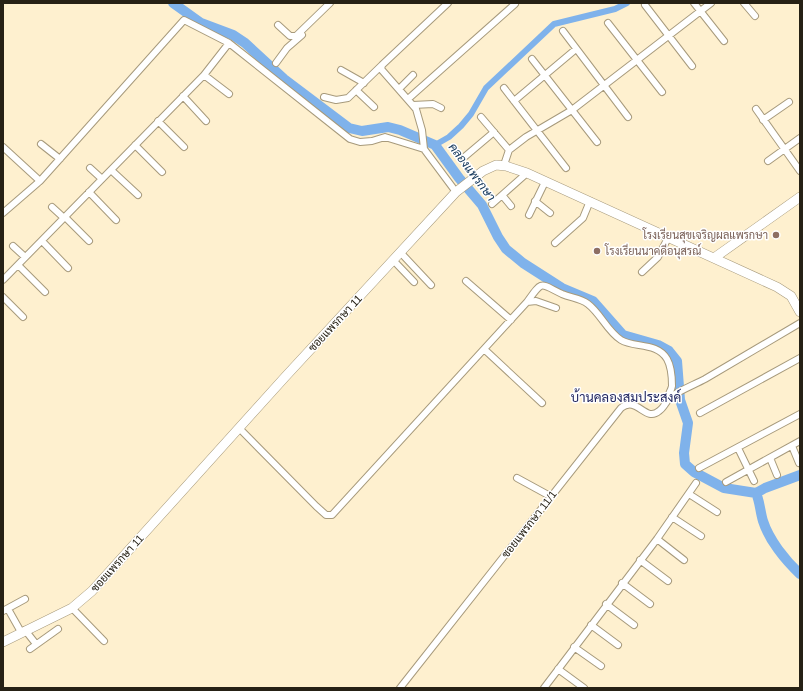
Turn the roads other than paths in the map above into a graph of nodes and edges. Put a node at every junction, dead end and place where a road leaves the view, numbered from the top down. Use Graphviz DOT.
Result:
graph roads {
  1 [pos="330,3"];
  2 [pos="448,3"];
  3 [pos="694,3"];
  4 [pos="711,3"];
  5 [pos="744,3"];
  6 [pos="515,4"];
  7 [pos="645,5"];
  8 [pos="700,11"];
  9 [pos="755,16"];
  10 [pos="608,23"];
  11 [pos="308,24"];
  12 [pos="278,25"];
  13 [pos="563,31"];
  14 [pos="668,36"];
  15 [pos="724,41"];
  16 [pos="229,43"];
  17 [pos="576,49"];
  18 [pos="532,59"];
  19 [pos="636,60"];
  20 [pos="276,63"];
  21 [pos="382,65"];
  22 [pos="692,66"];
  23 [pos="341,70"];
  24 [pos="204,75"];
  25 [pos="413,75"];
  26 [pos="545,75"];
  27 [pos="364,83"];
  28 [pos="604,84"];
  29 [pos="504,88"];
  30 [pos="398,89"];
  31 [pos="356,90"];
  32 [pos="662,92"];
  33 [pos="229,94"];
  34 [pos="183,96"];
  35 [pos="324,97"];
  36 [pos="408,99"];
  37 [pos="514,101"];
  38 [pos="789,102"];
  39 [pos="413,105"];
  40 [pos="374,107"];
  41 [pos="441,108"];
  42 [pos="572,110"];
  43 [pos="756,110"];
  44 [pos="481,117"];
  45 [pos="628,117"];
  46 [pos="206,120"];
  47 [pos="763,120"];
  48 [pos="158,121"];
  49 [pos="538,131"];
  50 [pos="494,132"];
  51 [pos="800,138"];
  52 [pos="597,142"];
  53 [pos="41,144"];
  54 [pos="135,145"];
  55 [pos="3,147"];
  56 [pos="184,147"];
  57 [pos="424,147"];
  58 [pos="784,149"];
  59 [pos="509,150"];
  60 [pos="60,159"];
  61 [pos="462,159"];
  62 [pos="768,161"];
  63 [pos="504,166"];
  64 [pos="90,168"];
  65 [pos="566,168"];
  66 [pos="111,170"];
  67 [pos="800,171"];
  68 [pos="162,172"];
  69 [pos="527,173"];
  70 [pos="102,179"];
  71 [pos="40,181"];
  72 [pos="545,182"];
  73 [pos="458,190"];
  74 [pos="89,192"];
  75 [pos="138,195"];
  76 [pos="502,195"];
  77 [pos="800,197"];
  78 [pos="536,201"];
  79 [pos="590,201"];
  80 [pos="492,204"];
  81 [pos="511,206"];
  82 [pos="52,207"];
  83 [pos="550,213"];
  84 [pos="3,214"];
  85 [pos="529,215"];
  86 [pos="64,217"];
  87 [pos="116,220"];
  88 [pos="668,238"];
  89 [pos="42,240"];
  90 [pos="89,241"];
  91 [pos="555,243"];
  92 [pos="13,246"];
  93 [pos="400,252"];
  94 [pos="25,257"];
  95 [pos="714,258"];
  96 [pos="393,260"];
  97 [pos="18,265"];
  98 [pos="68,268"];
  99 [pos="642,272"];
  100 [pos="3,280"];
  101 [pos="466,281"];
  102 [pos="414,282"];
  103 [pos="430,285"];
  104 [pos="45,292"];
  105 [pos="3,297"];
  106 [pos="798,300"];
  107 [pos="527,302"];
  108 [pos="556,308"];
  109 [pos="800,312"];
  110 [pos="23,317"];
  111 [pos="511,320"];
  112 [pos="800,323"];
  113 [pos="484,349"];
  114 [pos="800,358"];
  115 [pos="670,398"];
  116 [pos="542,403"];
  117 [pos="700,412"];
  118 [pos="800,414"];
  119 [pos="239,428"];
  120 [pos="800,441"];
  121 [pos="792,446"];
  122 [pos="738,448"];
  123 [pos="770,458"];
  124 [pos="798,463"];
  125 [pos="699,468"];
  126 [pos="749,470"];
  127 [pos="777,475"];
  128 [pos="517,478"];
  129 [pos="754,481"];
  130 [pos="726,482"];
  131 [pos="696,483"];
  132 [pos="689,494"];
  133 [pos="550,496"];
  134 [pos="717,512"];
  135 [pos="672,517"];
  136 [pos="701,536"];
  137 [pos="657,539"];
  138 [pos="640,560"];
  139 [pos="684,560"];
  140 [pos="668,582"];
  141 [pos="622,583"];
  142 [pos="25,599"];
  143 [pos="606,604"];
  144 [pos="650,604"];
  145 [pos="72,608"];
  146 [pos="6,610"];
  147 [pos="591,625"];
  148 [pos="634,625"];
  149 [pos="58,629"];
  150 [pos="23,631"];
  151 [pos="3,642"];
  152 [pos="104,642"];
  153 [pos="36,644"];
  154 [pos="618,646"];
  155 [pos="574,647"];
  156 [pos="30,649"];
  157 [pos="600,666"];
  158 [pos="558,669"];
  159 [pos="400,688"];
  160 [pos="544,688"];
  161 [pos="584,688"];
  1 -- 11 [label="street"];
  2 -- 21 [label="street"];
  3 -- 8 [label="street"];
  4 -- 8 [label="street"];
  5 -- 9 [label="street"];
  6 -- 36 [label="street"];
  7 -- 14 [label="street"];
  8 -- 14 [label="street"];
  8 -- 15 [label="street"];
  10 -- 19 [label="street"];
  11 -- 12 [label="street"];
  11 -- 20 [label="street"];
  13 -- 17 [label="street"];
  14 -- 19 [label="street"];
  14 -- 22 [label="street"];
  16 -- 24 [label="street"];
  16 -- 57 [label="street"];
  16 -- 60 [label="street"];
  17 -- 26 [label="street"];
  17 -- 28 [label="street"];
  18 -- 26 [label="street"];
  19 -- 28 [label="street"];
  19 -- 32 [label="street"];
  21 -- 27 [label="street"];
  21 -- 30 [label="street"];
  23 -- 27 [label="street"];
  24 -- 33 [label="street"];
  24 -- 34 [label="street"];
  25 -- 30 [label="street"];
  26 -- 37 [label="street"];
  26 -- 42 [label="street"];
  27 -- 31 [label="street"];
  28 -- 42 [label="street"];
  28 -- 45 [label="street"];
  29 -- 37 [label="street"];
  30 -- 36 [label="street"];
  31 -- 35 [label="street"];
  31 -- 40 [label="street"];
  34 -- 46 [label="street"];
  34 -- 48 [label="street"];
  36 -- 39 [label="street"];
  37 -- 49 [label="street"];
  38 -- 47 [label="street"];
  39 -- 41 [label="street"];
  39 -- 57 [label="street"];
  42 -- 49 [label="street"];
  42 -- 52 [label="street"];
  43 -- 47 [label="street"];
  44 -- 50 [label="street"];
  47 -- 58 [label="street"];
  48 -- 54 [label="street"];
  48 -- 56 [label="street"];
  49 -- 59 [label="street"];
  49 -- 65 [label="street"];
  50 -- 59 [label="street"];
  50 -- 61 [label="street"];
  51 -- 58 [label="street"];
  53 -- 60 [label="street"];
  54 -- 66 [label="street"];
  54 -- 68 [label="street"];
  55 -- 71 [label="street"];
  57 -- 73 [label="street"];
  58 -- 62 [label="street"];
  58 -- 67 [label="street"];
  59 -- 63 [label="street"];
  60 -- 71 [label="street"];
  63 -- 69 [label="street, ซอยแพรกษา 11"];
  63 -- 73 [label="street, ซอยแพรกษา 11"];
  64 -- 70 [label="street"];
  66 -- 70 [label="street"];
  66 -- 75 [label="street"];
  69 -- 72 [label="street, ซอยแพรกษา 11"];
  69 -- 76 [label="street"];
  70 -- 74 [label="street"];
  71 -- 84 [label="street"];
  72 -- 78 [label="street"];
  72 -- 79 [label="street, ซอยแพรกษา 11"];
  73 -- 93 [label="street, ซอยแพรกษา 11"];
  74 -- 86 [label="street"];
  74 -- 87 [label="street"];
  76 -- 80 [label="street"];
  76 -- 81 [label="street"];
  77 -- 95 [label="street"];
  78 -- 83 [label="street"];
  78 -- 85 [label="street"];
  79 -- 88 [label="street, ซอยแพรกษา 11"];
  79 -- 91 [label="street"];
  82 -- 86 [label="street"];
  86 -- 89 [label="street"];
  86 -- 90 [label="street"];
  88 -- 95 [label="street, ซอยแพรกษา 11"];
  88 -- 99 [label="street"];
  89 -- 94 [label="street"];
  89 -- 98 [label="street"];
  92 -- 94 [label="street"];
  93 -- 96 [label="street, ซอยแพรกษา 11"];
  93 -- 103 [label="street"];
  94 -- 97 [label="street"];
  95 -- 106 [label="street, ซอยแพรกษา 11"];
  96 -- 102 [label="street"];
  96 -- 119 [label="street, ซอยแพรกษา 11"];
  97 -- 100 [label="street"];
  97 -- 104 [label="street"];
  101 -- 111 [label="street"];
  105 -- 110 [label="street"];
  106 -- 109 [label="street"];
  107 -- 108 [label="street"];
  107 -- 111 [label="street"];
  107 -- 115 [label="street"];
  111 -- 113 [label="street"];
  112 -- 115 [label="street"];
  113 -- 116 [label="street"];
  113 -- 119 [label="street"];
  114 -- 117 [label="street"];
  115 -- 133 [label="street, ซอยแพรกษา 11/1"];
  118 -- 122 [label="street"];
  119 -- 145 [label="street, ซอยแพรกษา 11"];
  120 -- 121 [label="street"];
  121 -- 123 [label="street"];
  121 -- 124 [label="street"];
  122 -- 125 [label="street"];
  122 -- 126 [label="street"];
  123 -- 126 [label="street"];
  123 -- 127 [label="street"];
  126 -- 129 [label="street"];
  126 -- 130 [label="street"];
  128 -- 133 [label="street"];
  131 -- 132 [label="street"];
  132 -- 134 [label="street"];
  132 -- 135 [label="street"];
  133 -- 159 [label="street, ซอยแพรกษา 11/1"];
  135 -- 136 [label="street"];
  135 -- 137 [label="street"];
  137 -- 138 [label="street"];
  137 -- 139 [label="street"];
  138 -- 140 [label="street"];
  138 -- 141 [label="street"];
  141 -- 143 [label="street"];
  141 -- 144 [label="street"];
  142 -- 146 [label="street"];
  143 -- 147 [label="street"];
  143 -- 148 [label="street"];
  145 -- 150 [label="street, ซอยแพรกษา 11"];
  145 -- 152 [label="street"];
  146 -- 150 [label="street"];
  147 -- 154 [label="street"];
  147 -- 155 [label="street"];
  149 -- 153 [label="street"];
  150 -- 151 [label="street, ซอยแพรกษา 11"];
  150 -- 153 [label="street"];
  153 -- 156 [label="street"];
  155 -- 157 [label="street"];
  155 -- 158 [label="street"];
  158 -- 160 [label="street"];
  158 -- 161 [label="street"];
}
